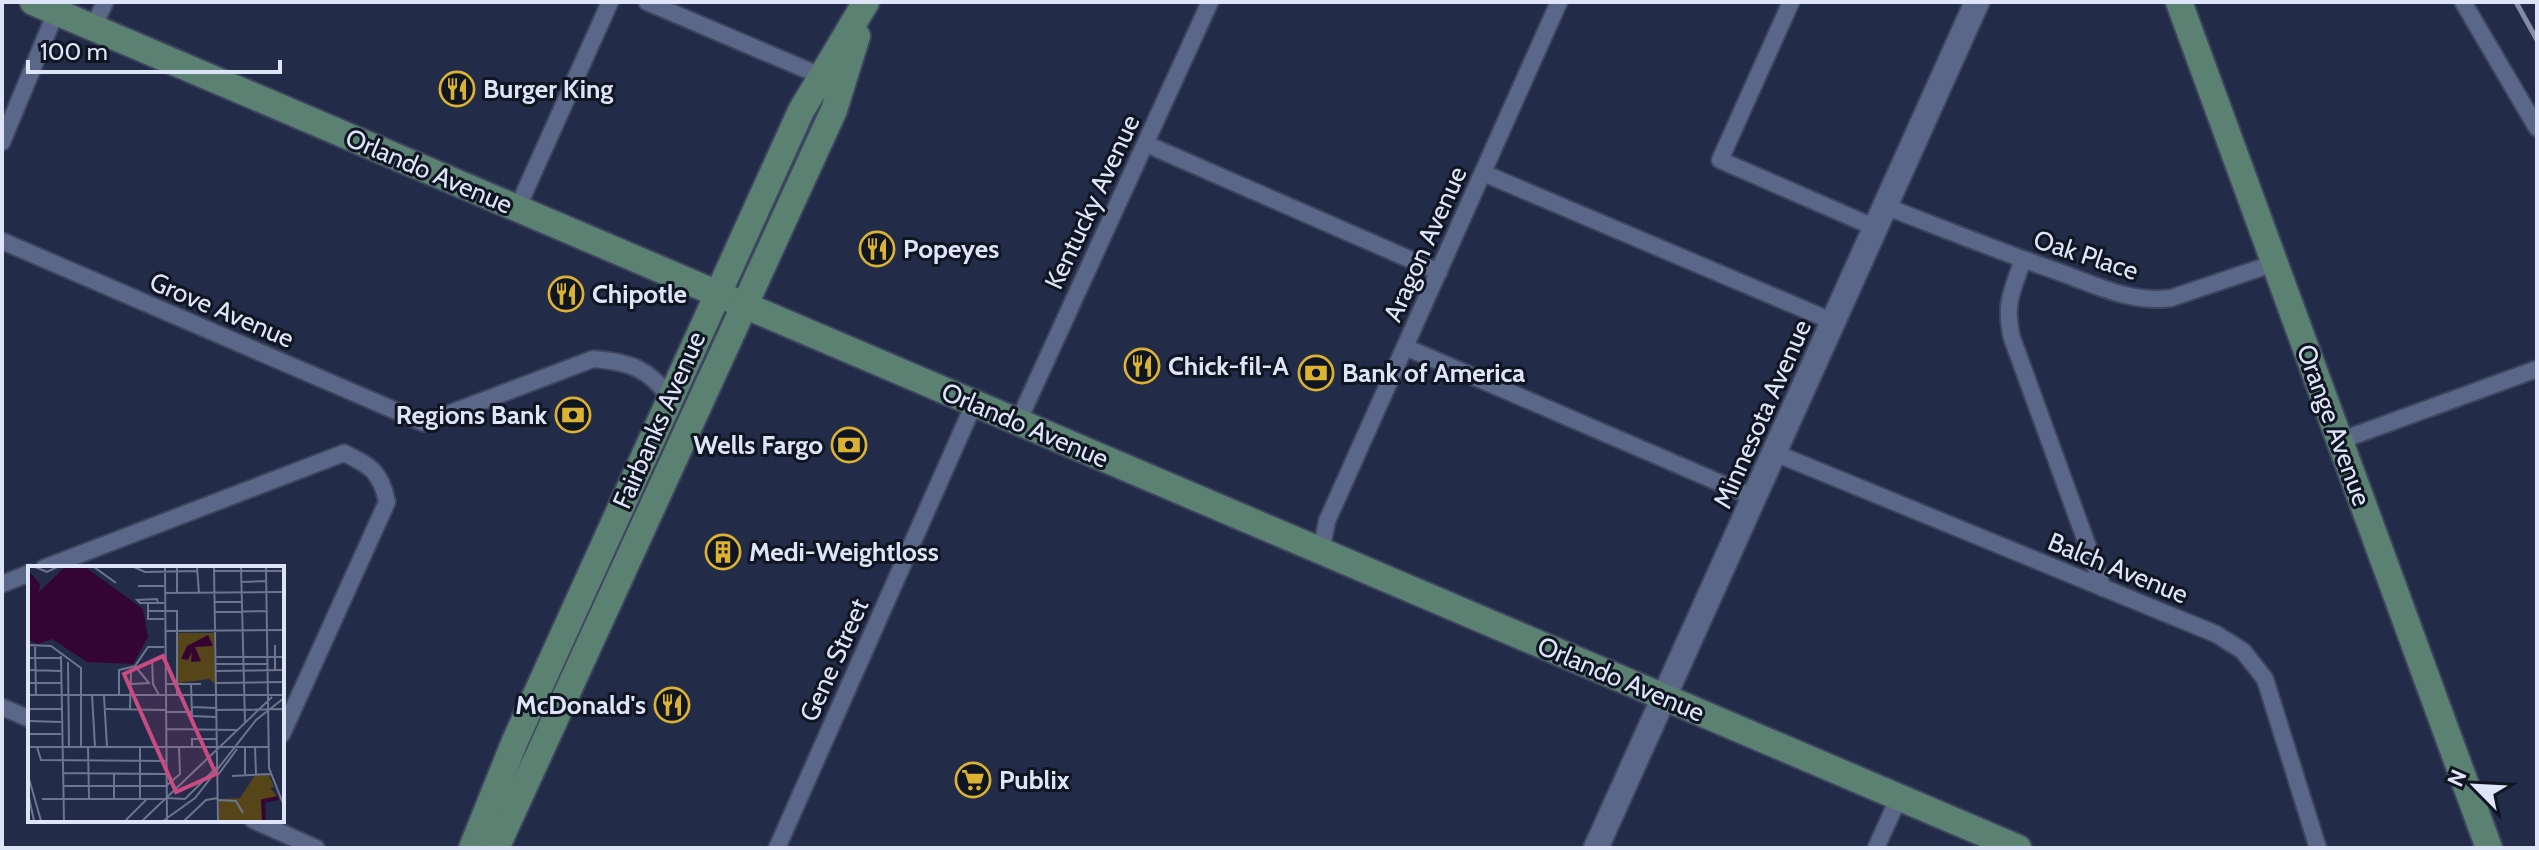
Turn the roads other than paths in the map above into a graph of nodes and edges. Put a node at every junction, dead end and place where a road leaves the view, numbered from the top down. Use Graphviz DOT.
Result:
graph roads {
  1 [pos="105,2"];
  2 [pos="610,2"];
  3 [pos="647,2"];
  4 [pos="867,2"];
  5 [pos="1210,2"];
  6 [pos="1559,2"];
  7 [pos="1791,2"];
  8 [pos="1977,2"];
  9 [pos="2179,2"];
  10 [pos="2463,2"];
  11 [pos="44,7"];
  12 [pos="93,28"];
  13 [pos="821,76"];
  14 [pos="2537,128"];
  15 [pos="2,142"];
  16 [pos="1146,144"];
  17 [pos="1483,173"];
  18 [pos="517,209"];
  19 [pos="1882,217"];
  20 [pos="2,241"];
  21 [pos="2023,260"];
  22 [pos="2275,263"];
  23 [pos="1439,272"];
  24 [pos="718,293"];
  25 [pos="744,305"];
  26 [pos="1834,322"];
  27 [pos="1405,347"];
  28 [pos="2537,369"];
  29 [pos="670,398"];
  30 [pos="974,404"];
  31 [pos="1018,422"];
  32 [pos="2339,441"];
  33 [pos="1775,453"];
  34 [pos="1755,498"];
  35 [pos="1321,551"];
  36 [pos="49,566"];
  37 [pos="28,574"];
  38 [pos="2,584"];
  39 [pos="2103,588"];
  40 [pos="1664,697"];
  41 [pos="2,707"];
  42 [pos="28,718"];
  43 [pos="284,730"];
  44 [pos="1899,797"];
  45 [pos="258,822"];
  46 [pos="316,848"];
  47 [pos="472,848"];
  48 [pos="496,848"];
  49 [pos="777,848"];
  50 [pos="1596,848"];
  51 [pos="1876,848"];
  52 [pos="2018,848"];
  53 [pos="2318,848"];
  54 [pos="2489,848"];
  1 -- 12 [label="street"];
  2 -- 18 [label="street"];
  3 -- 13 [label="street"];
  4 -- 13 [label="main road, Fairbanks Avenue"];
  4 -- 25 [label="main road, Fairbanks Avenue"];
  5 -- 16 [label="street, Kentucky Avenue"];
  6 -- 17 [label="street, Aragon Avenue"];
  7 -- 19 [label="street, Oak Place"];
  8 -- 19 [label="street, Minnesota Avenue"];
  9 -- 22 [label="main road, Orange Avenue"];
  10 -- 14 [label="street"];
  11 -- 12 [label="main road, Orlando Avenue"];
  11 -- 15 [label="street"];
  12 -- 18 [label="main road, Orlando Avenue"];
  13 -- 24 [label="main road, Fairbanks Avenue"];
  16 -- 23 [label="street"];
  16 -- 31 [label="street, Kentucky Avenue"];
  17 -- 23 [label="street, Aragon Avenue"];
  17 -- 26 [label="street"];
  18 -- 24 [label="main road, Orlando Avenue"];
  19 -- 21 [label="street, Oak Place"];
  19 -- 26 [label="street, Minnesota Avenue"];
  20 -- 29 [label="street, Grove Avenue"];
  21 -- 22 [label="street, Oak Place"];
  21 -- 39 [label="street"];
  22 -- 32 [label="main road, Orange Avenue"];
  23 -- 27 [label="street, Aragon Avenue"];
  24 -- 25 [label="main road, Orlando Avenue"];
  24 -- 29 [label="main road, Fairbanks Avenue"];
  25 -- 30 [label="main road, Orlando Avenue"];
  25 -- 48 [label="main road, Fairbanks Avenue"];
  26 -- 33 [label="street, Minnesota Avenue"];
  27 -- 34 [label="street"];
  27 -- 35 [label="street, Aragon Avenue"];
  28 -- 32 [label="street"];
  29 -- 47 [label="main road, Fairbanks Avenue"];
  30 -- 31 [label="main road, Orlando Avenue"];
  30 -- 49 [label="street, Gene Street"];
  31 -- 35 [label="main road, Orlando Avenue"];
  32 -- 54 [label="main road, Orange Avenue"];
  33 -- 34 [label="street, Minnesota Avenue"];
  33 -- 39 [label="street, Balch Avenue"];
  34 -- 40 [label="street, Minnesota Avenue"];
  35 -- 40 [label="main road, Orlando Avenue"];
  36 -- 43 [label="street"];
  37 -- 38 [label="street"];
  39 -- 53 [label="street, Balch Avenue"];
  40 -- 44 [label="main road, Orlando Avenue"];
  40 -- 50 [label="street, Minnesota Avenue"];
  41 -- 42 [label="street"];
  44 -- 51 [label="street"];
  44 -- 52 [label="main road, Orlando Avenue"];
  45 -- 46 [label="street"];
}
